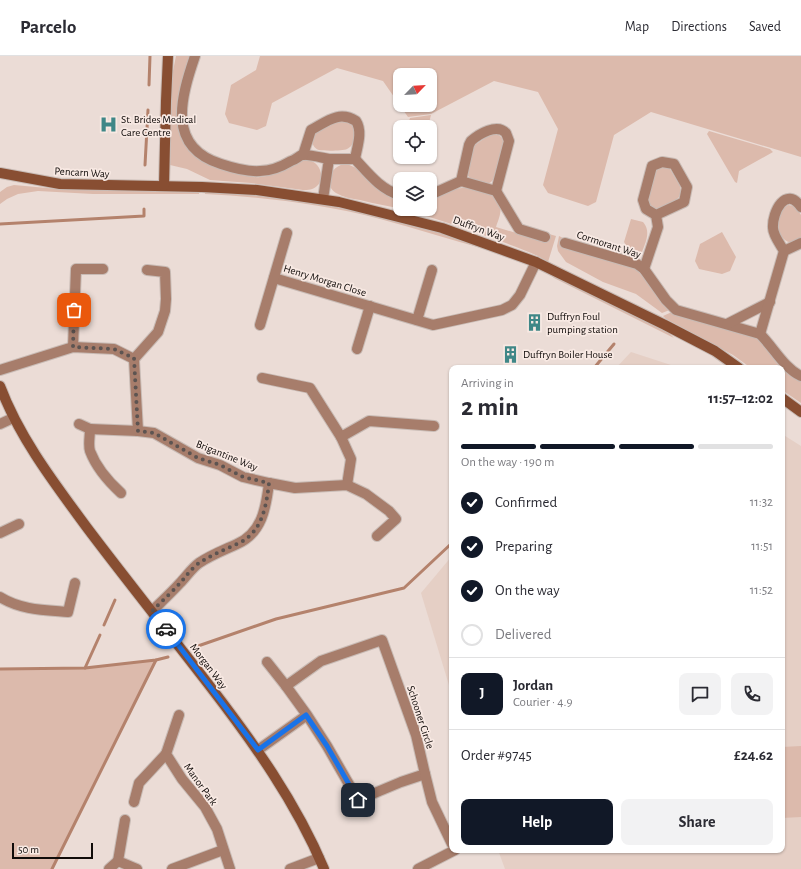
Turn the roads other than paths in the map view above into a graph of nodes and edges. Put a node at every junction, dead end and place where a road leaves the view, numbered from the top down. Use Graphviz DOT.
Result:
graph roads {
  1 [pos="168,56"];
  2 [pos="195,56"];
  3 [pos="302,155"];
  4 [pos="329,159"];
  5 [pos="355,159"];
  6 [pos="0,173"];
  7 [pos="461,181"];
  8 [pos="164,186"];
  9 [pos="496,191"];
  10 [pos="393,192"];
  11 [pos="437,192"];
  12 [pos="323,199"];
  13 [pos="801,207"];
  14 [pos="656,215"];
  15 [pos="287,233"];
  16 [pos="545,237"];
  17 [pos="565,243"];
  18 [pos="801,243"];
  19 [pos="784,251"];
  20 [pos="536,262"];
  21 [pos="103,269"];
  22 [pos="644,269"];
  23 [pos="147,270"];
  24 [pos="432,270"];
  25 [pos="274,278"];
  26 [pos="770,302"];
  27 [pos="370,306"];
  28 [pos="417,320"];
  29 [pos="727,324"];
  30 [pos="260,325"];
  31 [pos="760,334"];
  32 [pos="73,347"];
  33 [pos="357,350"];
  34 [pos="134,358"];
  35 [pos="735,365"];
  36 [pos="0,370"];
  37 [pos="801,376"];
  38 [pos="262,378"];
  39 [pos="0,386"];
  40 [pos="785,400"];
  41 [pos="801,412"];
  42 [pos="13,418"];
  43 [pos="0,424"];
  44 [pos="79,424"];
  45 [pos="434,426"];
  46 [pos="90,429"];
  47 [pos="138,431"];
  48 [pos="341,437"];
  49 [pos="269,483"];
  50 [pos="347,485"];
  51 [pos="121,492"];
  52 [pos="19,524"];
  53 [pos="0,533"];
  54 [pos="378,536"];
  55 [pos="75,583"];
  56 [pos="0,597"];
  57 [pos="152,611"];
  58 [pos="267,662"];
  59 [pos="286,686"];
  60 [pos="179,715"];
  61 [pos="306,715"];
  62 [pos="258,750"];
  63 [pos="166,754"];
  64 [pos="425,774"];
  65 [pos="134,802"];
  66 [pos="125,820"];
  67 [pos="449,838"];
  68 [pos="223,850"];
  69 [pos="449,853"];
  70 [pos="319,858"];
  71 [pos="118,861"];
  72 [pos="109,869"];
  73 [pos="137,869"];
  74 [pos="172,869"];
  75 [pos="230,869"];
  76 [pos="290,869"];
  77 [pos="324,869"];
  78 [pos="418,869"];
  1 -- 8 [label="street"];
  2 -- 3 [label="street"];
  3 -- 4 [label="street"];
  3 -- 5 [label="street"];
  4 -- 5 [label="street"];
  4 -- 12 [label="street"];
  5 -- 10 [label="street"];
  6 -- 8 [label="street, Pencarn Way"];
  7 -- 9 [label="street"];
  7 -- 9 [label="street"];
  7 -- 11 [label="street"];
  8 -- 12 [label="street, Duffryn Way"];
  9 -- 16 [label="street"];
  12 -- 20 [label="street, Duffryn Way"];
  13 -- 19 [label="street"];
  14 -- 14 [label="street"];
  14 -- 22 [label="street, Cormorant Way"];
  15 -- 25 [label="street, Henry Morgan Close"];
  17 -- 22 [label="street, Cormorant Way"];
  18 -- 19 [label="street"];
  19 -- 26 [label="street"];
  20 -- 28 [label="street, Henry Morgan Close"];
  20 -- 35 [label="street, Duffryn Way"];
  21 -- 32 [label="street"];
  22 -- 29 [label="street, Cormorant Way"];
  23 -- 34 [label="street"];
  24 -- 28 [label="street"];
  25 -- 27 [label="street, Henry Morgan Close"];
  25 -- 30 [label="street, Henry Morgan Close"];
  26 -- 29 [label="street"];
  26 -- 31 [label="street"];
  27 -- 28 [label="street, Henry Morgan Close"];
  27 -- 33 [label="street, Henry Morgan Close"];
  29 -- 31 [label="street, Cormorant Way"];
  31 -- 37 [label="street"];
  32 -- 34 [label="street"];
  32 -- 36 [label="street"];
  34 -- 47 [label="street"];
  38 -- 48 [label="street"];
  39 -- 42 [label="street, Morgan Way"];
  40 -- 41 [label="street"];
  42 -- 43 [label="street"];
  42 -- 57 [label="street, Morgan Way"];
  44 -- 46 [label="street, Brigantine Way"];
  45 -- 48 [label="street"];
  46 -- 47 [label="street, Brigantine Way"];
  46 -- 51 [label="street"];
  47 -- 49 [label="street, Brigantine Way"];
  48 -- 50 [label="street"];
  49 -- 50 [label="street, Brigantine Way"];
  49 -- 57 [label="street"];
  50 -- 54 [label="street, Brigantine Way"];
  52 -- 53 [label="street"];
  55 -- 56 [label="street"];
  57 -- 62 [label="street, Morgan Way"];
  58 -- 59 [label="street"];
  59 -- 61 [label="street"];
  59 -- 64 [label="street, Schooner Circle"];
  60 -- 63 [label="street"];
  61 -- 62 [label="street"];
  61 -- 64 [label="street"];
  62 -- 70 [label="street, Morgan Way"];
  63 -- 65 [label="street"];
  63 -- 68 [label="street, Manor Park"];
  64 -- 67 [label="street"];
  66 -- 71 [label="street"];
  68 -- 74 [label="street"];
  68 -- 75 [label="street, Manor Park"];
  69 -- 78 [label="street"];
  70 -- 76 [label="street"];
  70 -- 77 [label="street, Morgan Way"];
  71 -- 72 [label="street"];
  71 -- 73 [label="street"];
}
